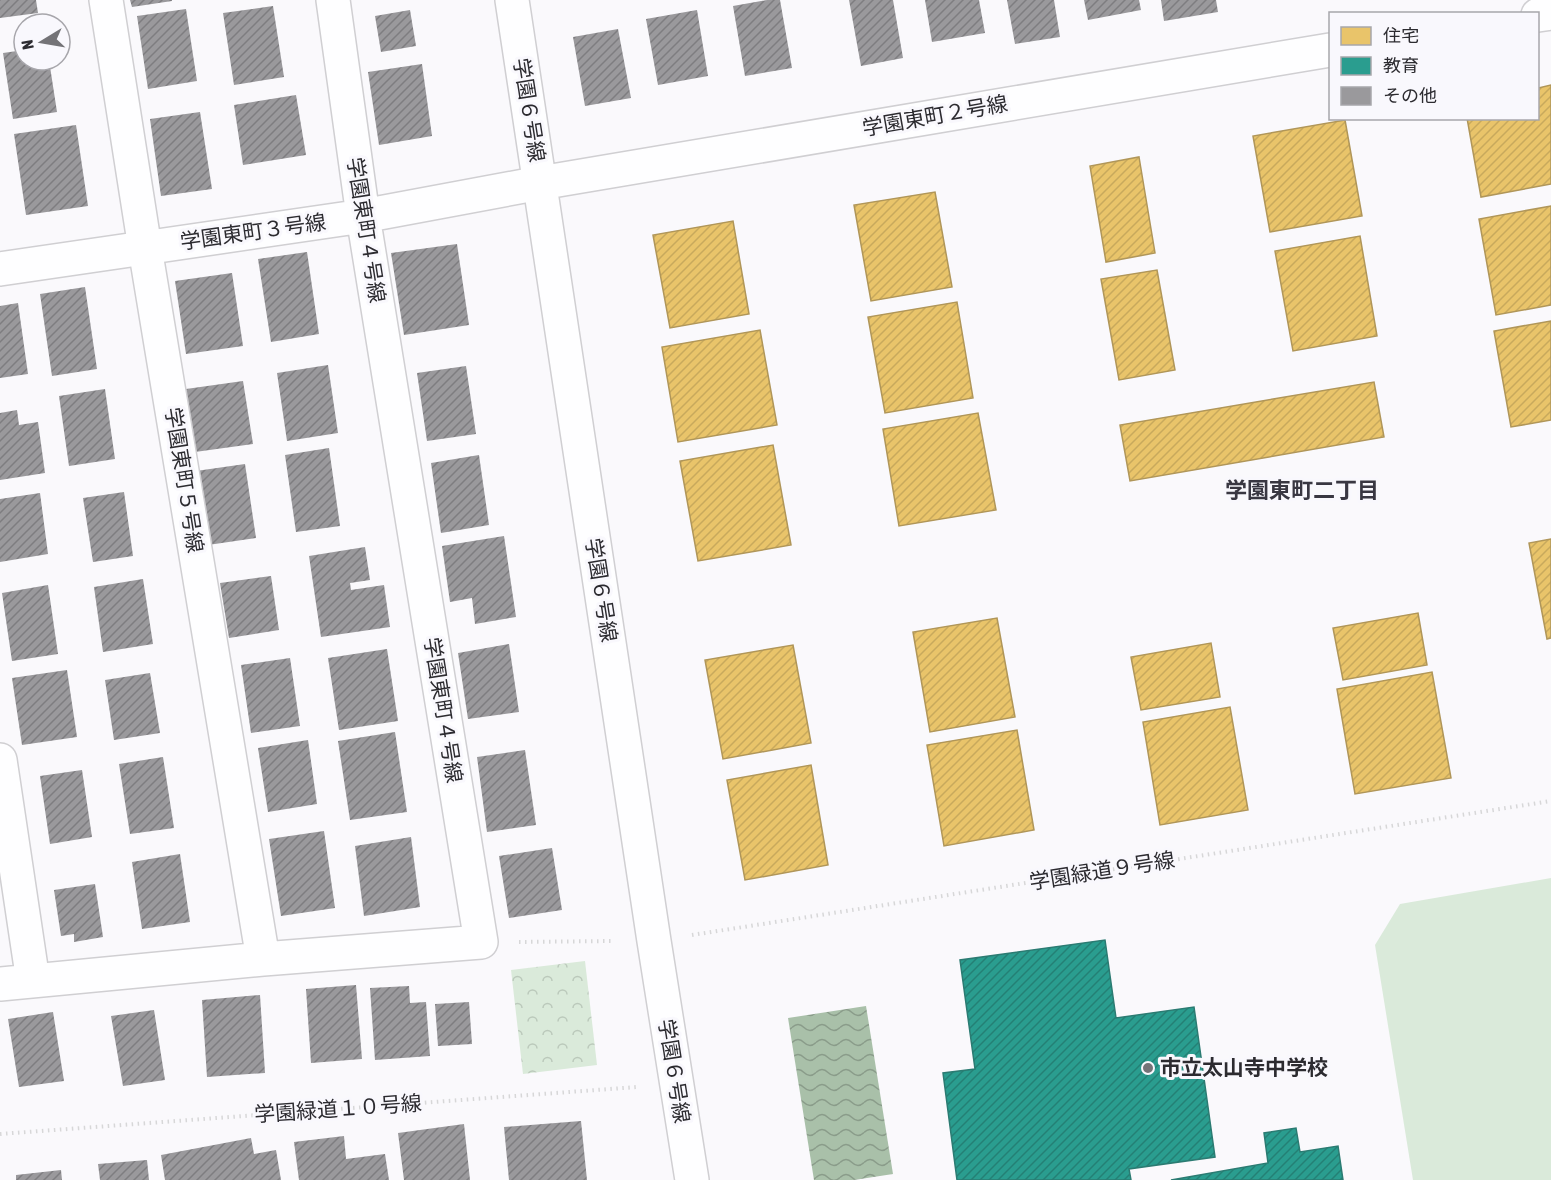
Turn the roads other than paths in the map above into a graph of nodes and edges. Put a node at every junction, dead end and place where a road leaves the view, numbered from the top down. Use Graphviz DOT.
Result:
graph roads {
  1 [pos="106,0"];
  2 [pos="333,0"];
  3 [pos="512,0"];
  4 [pos="1329,50"];
  5 [pos="540,183"];
  6 [pos="363,216"];
  7 [pos="146,248"];
  8 [pos="0,269"];
  9 [pos="0,760"];
  10 [pos="263,959"];
  11 [pos="33,981"];
  12 [pos="0,984"];
  13 [pos="692,1180"];
  1 -- 7 [label="street, 学園東町５号線"];
  2 -- 6 [label="street, 学園東町４号線"];
  3 -- 5 [label="street, 学園６号線"];
  4 -- 5 [label="street, 学園東町２号線"];
  5 -- 6 [label="street, 学園東町３号線"];
  5 -- 13 [label="street, 学園６号線"];
  6 -- 7 [label="street, 学園東町３号線"];
  6 -- 10 [label="street, 学園東町４号線"];
  7 -- 8 [label="street, 学園東町３号線"];
  7 -- 10 [label="street, 学園東町５号線"];
  9 -- 11 [label="street"];
  10 -- 11 [label="street"];
  11 -- 12 [label="street"];
}
